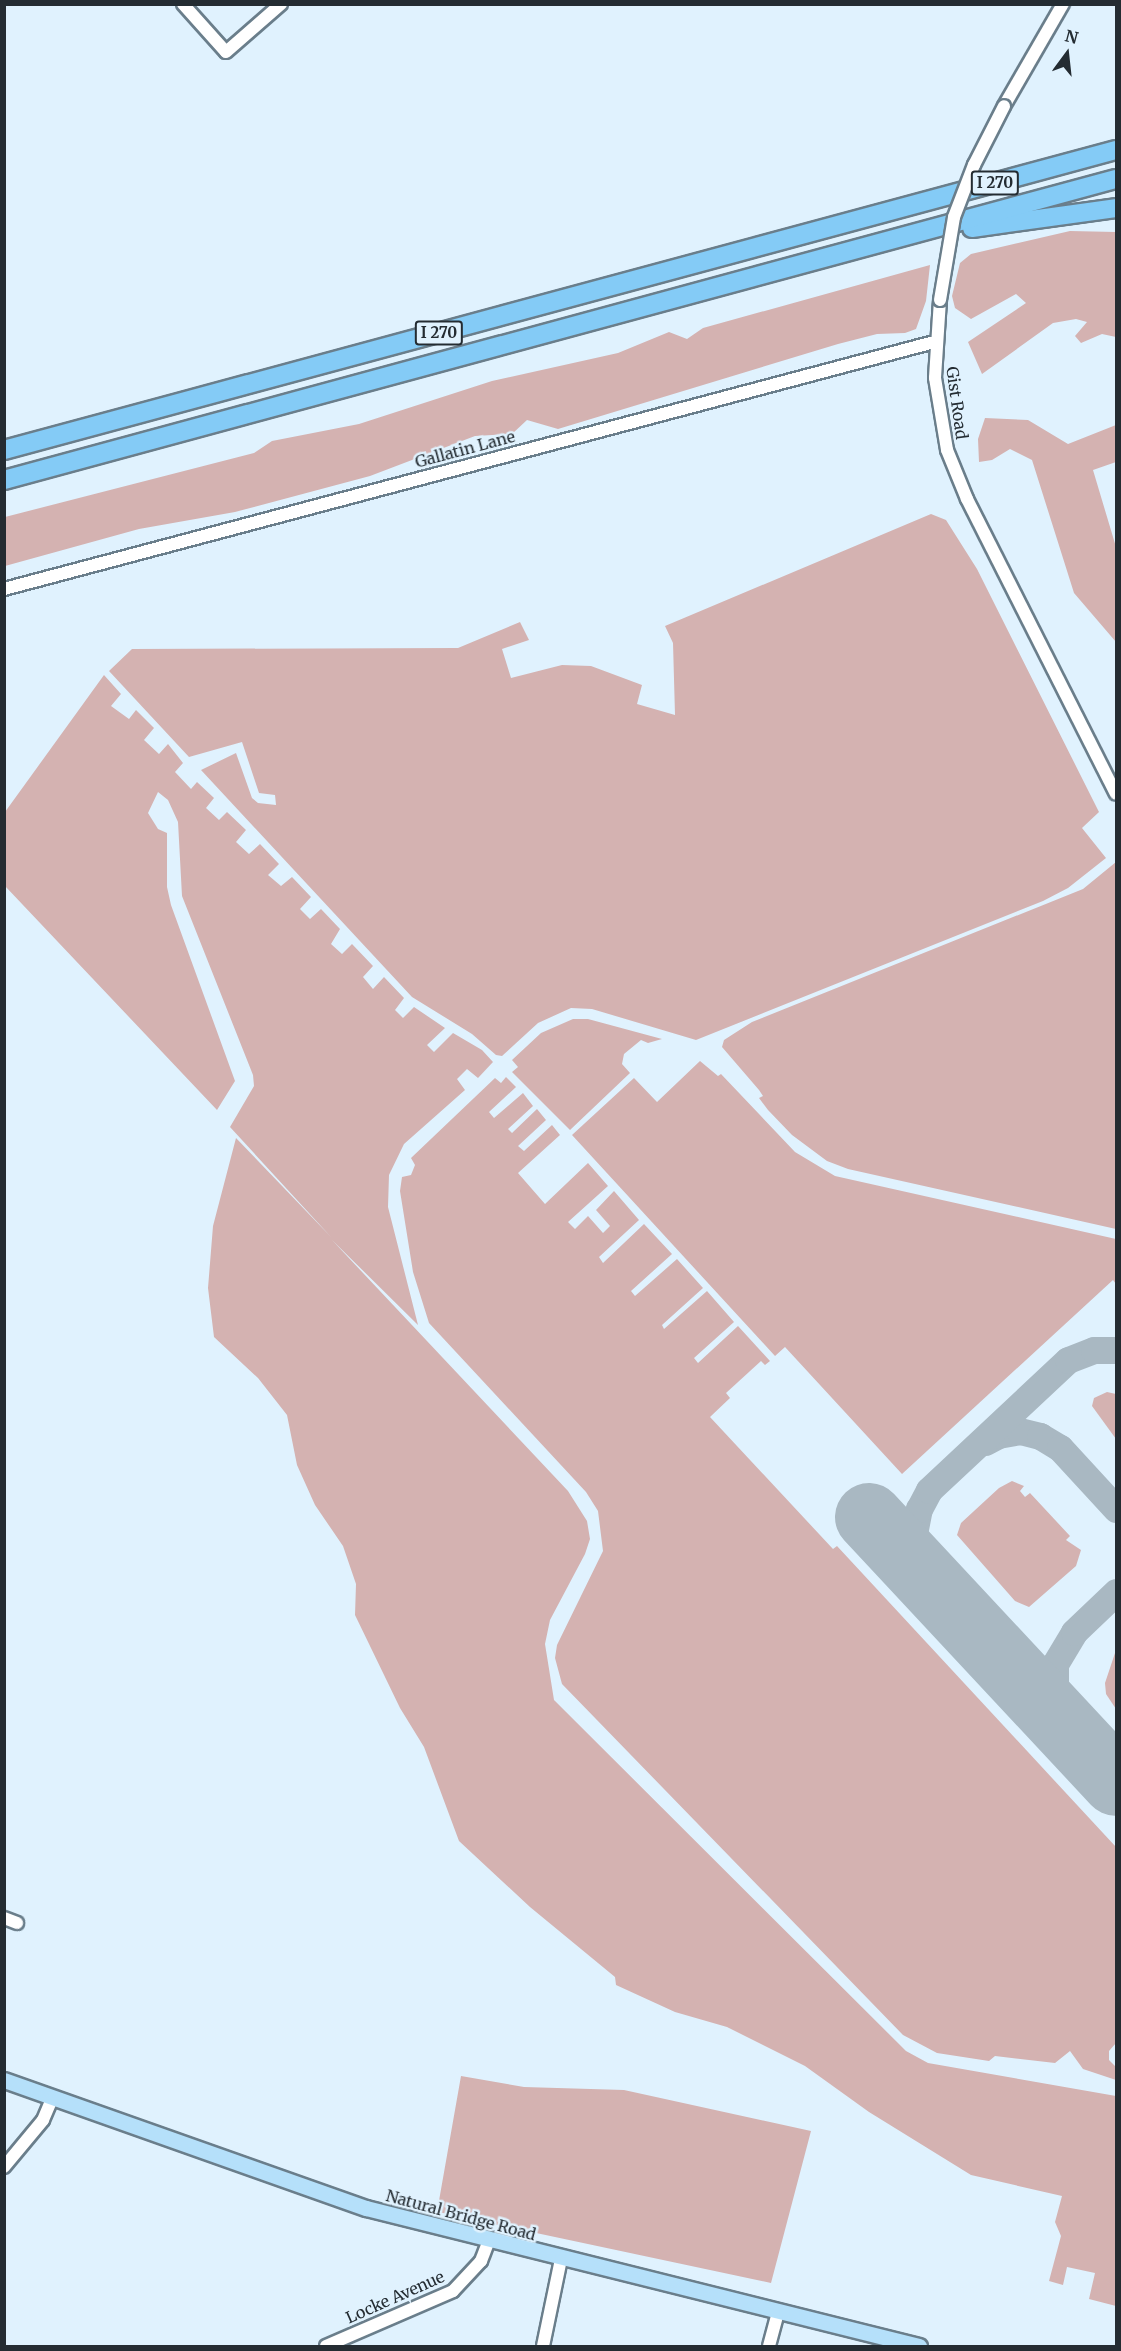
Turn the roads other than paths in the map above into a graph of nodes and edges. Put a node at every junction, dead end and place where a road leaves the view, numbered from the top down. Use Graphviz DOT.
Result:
graph roads {
  1 [pos="183,4"];
  2 [pos="281,4"];
  3 [pos="1063,4"];
  4 [pos="1116,150"];
  5 [pos="1116,179"];
  6 [pos="1116,208"];
  7 [pos="911,235"];
  8 [pos="934,342"];
  9 [pos="4,450"];
  10 [pos="4,480"];
  11 [pos="4,589"];
  12 [pos="1116,794"];
  13 [pos="4,1918"];
  14 [pos="17,1923"];
  15 [pos="4,2080"];
  16 [pos="52,2099"];
  17 [pos="4,2167"];
  18 [pos="489,2240"];
  19 [pos="561,2259"];
  20 [pos="778,2313"];
  21 [pos="326,2346"];
  22 [pos="543,2346"];
  23 [pos="768,2346"];
  24 [pos="919,2346"];
  1 -- 2 [label="street"];
  3 -- 8 [label="street, Gist Road, bridge"];
  4 -- 9 [label="highway, I 270"];
  5 -- 7 [label="highway, I 270"];
  6 -- 7 [label="highway"];
  7 -- 10 [label="highway, I 270"];
  8 -- 11 [label="street, Gallatin Lane"];
  8 -- 12 [label="street, Gist Road"];
  13 -- 14 [label="street"];
  15 -- 16 [label="main road, Natural Bridge Road"];
  16 -- 17 [label="street"];
  16 -- 18 [label="main road, Natural Bridge Road"];
  18 -- 19 [label="main road, Natural Bridge Road"];
  18 -- 21 [label="street, Locke Avenue"];
  19 -- 20 [label="main road, Natural Bridge Road"];
  19 -- 22 [label="street"];
  20 -- 23 [label="street"];
  20 -- 24 [label="main road, Natural Bridge Road"];
}
